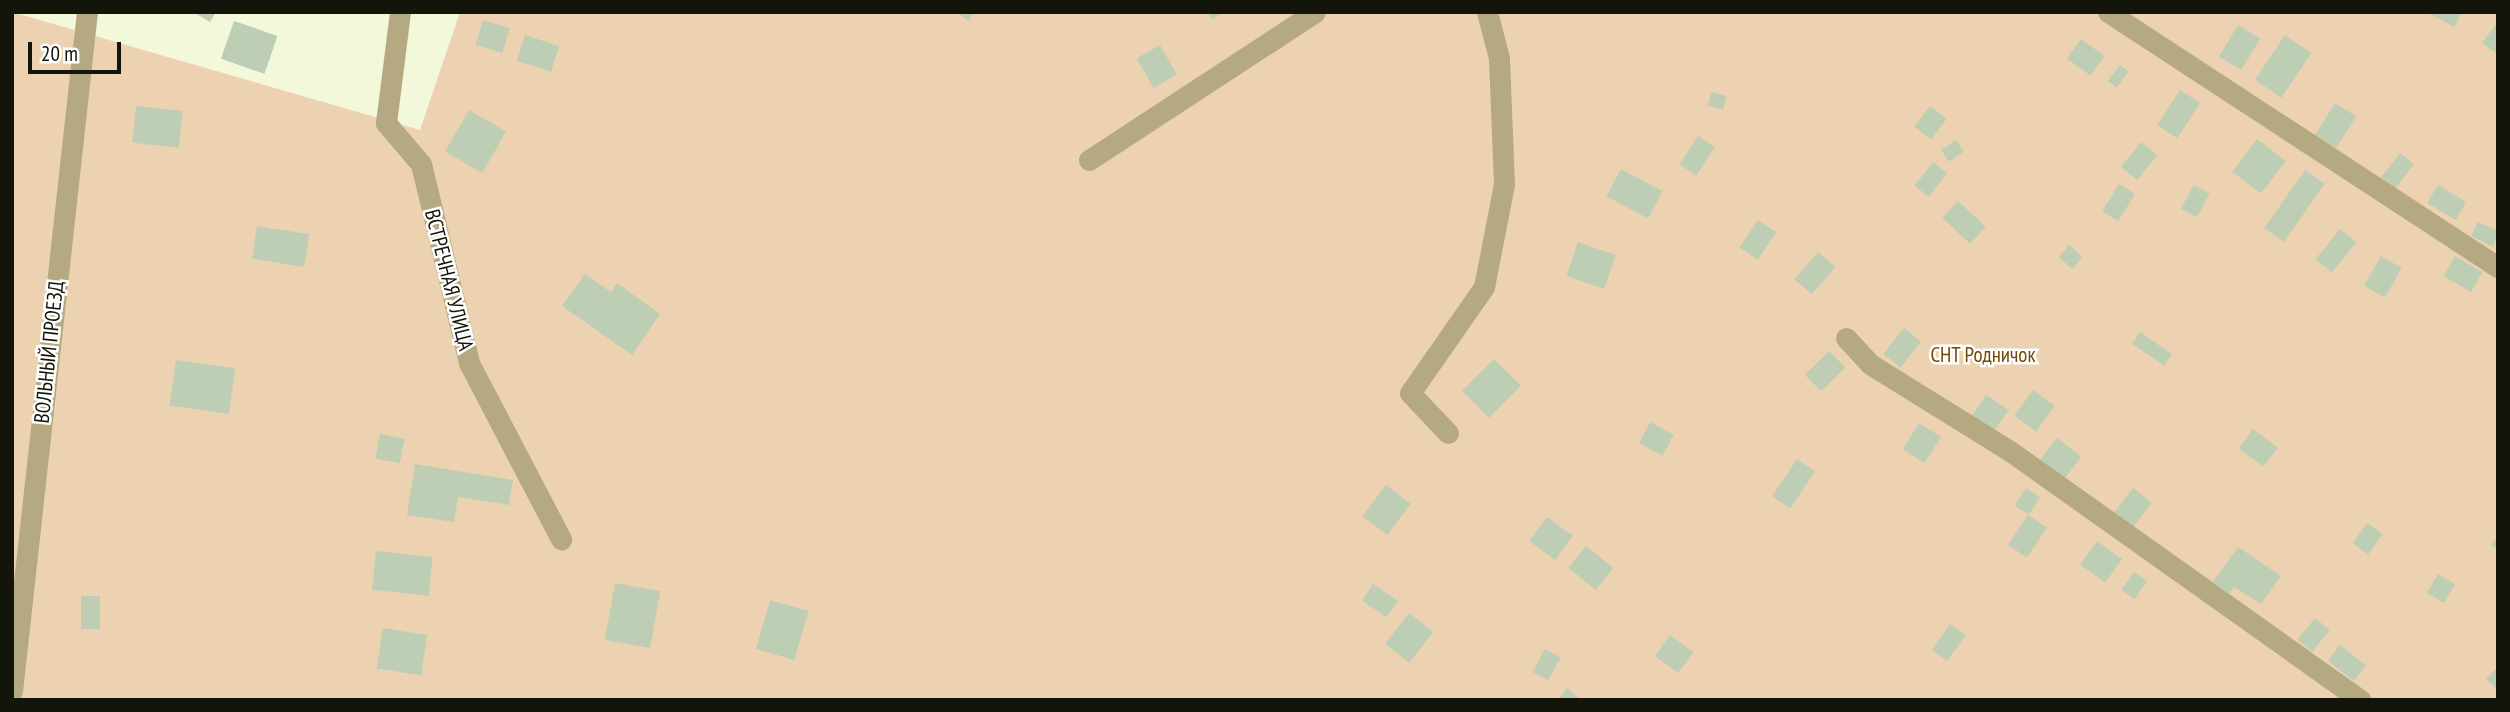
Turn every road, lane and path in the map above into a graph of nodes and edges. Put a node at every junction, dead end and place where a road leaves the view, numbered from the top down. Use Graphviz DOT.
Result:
graph roads {
  1 [pos="87,12"];
  2 [pos="400,12"];
  3 [pos="1315,12"];
  4 [pos="1486,12"];
  5 [pos="2108,12"];
  6 [pos="1089,160"];
  7 [pos="2498,267"];
  8 [pos="1846,338"];
  9 [pos="1448,433"];
  10 [pos="561,539"];
  11 [pos="12,691"];
  12 [pos="2361,700"];
  1 -- 11 [label="street, ВОЛЬНЫЙ ПРОЕЗД"];
  2 -- 10 [label="street, ВСТРЕЧНАЯ УЛИЦА"];
  3 -- 6 [label="street"];
  4 -- 9 [label="street"];
  5 -- 7 [label="street"];
  8 -- 12 [label="street"];
}
